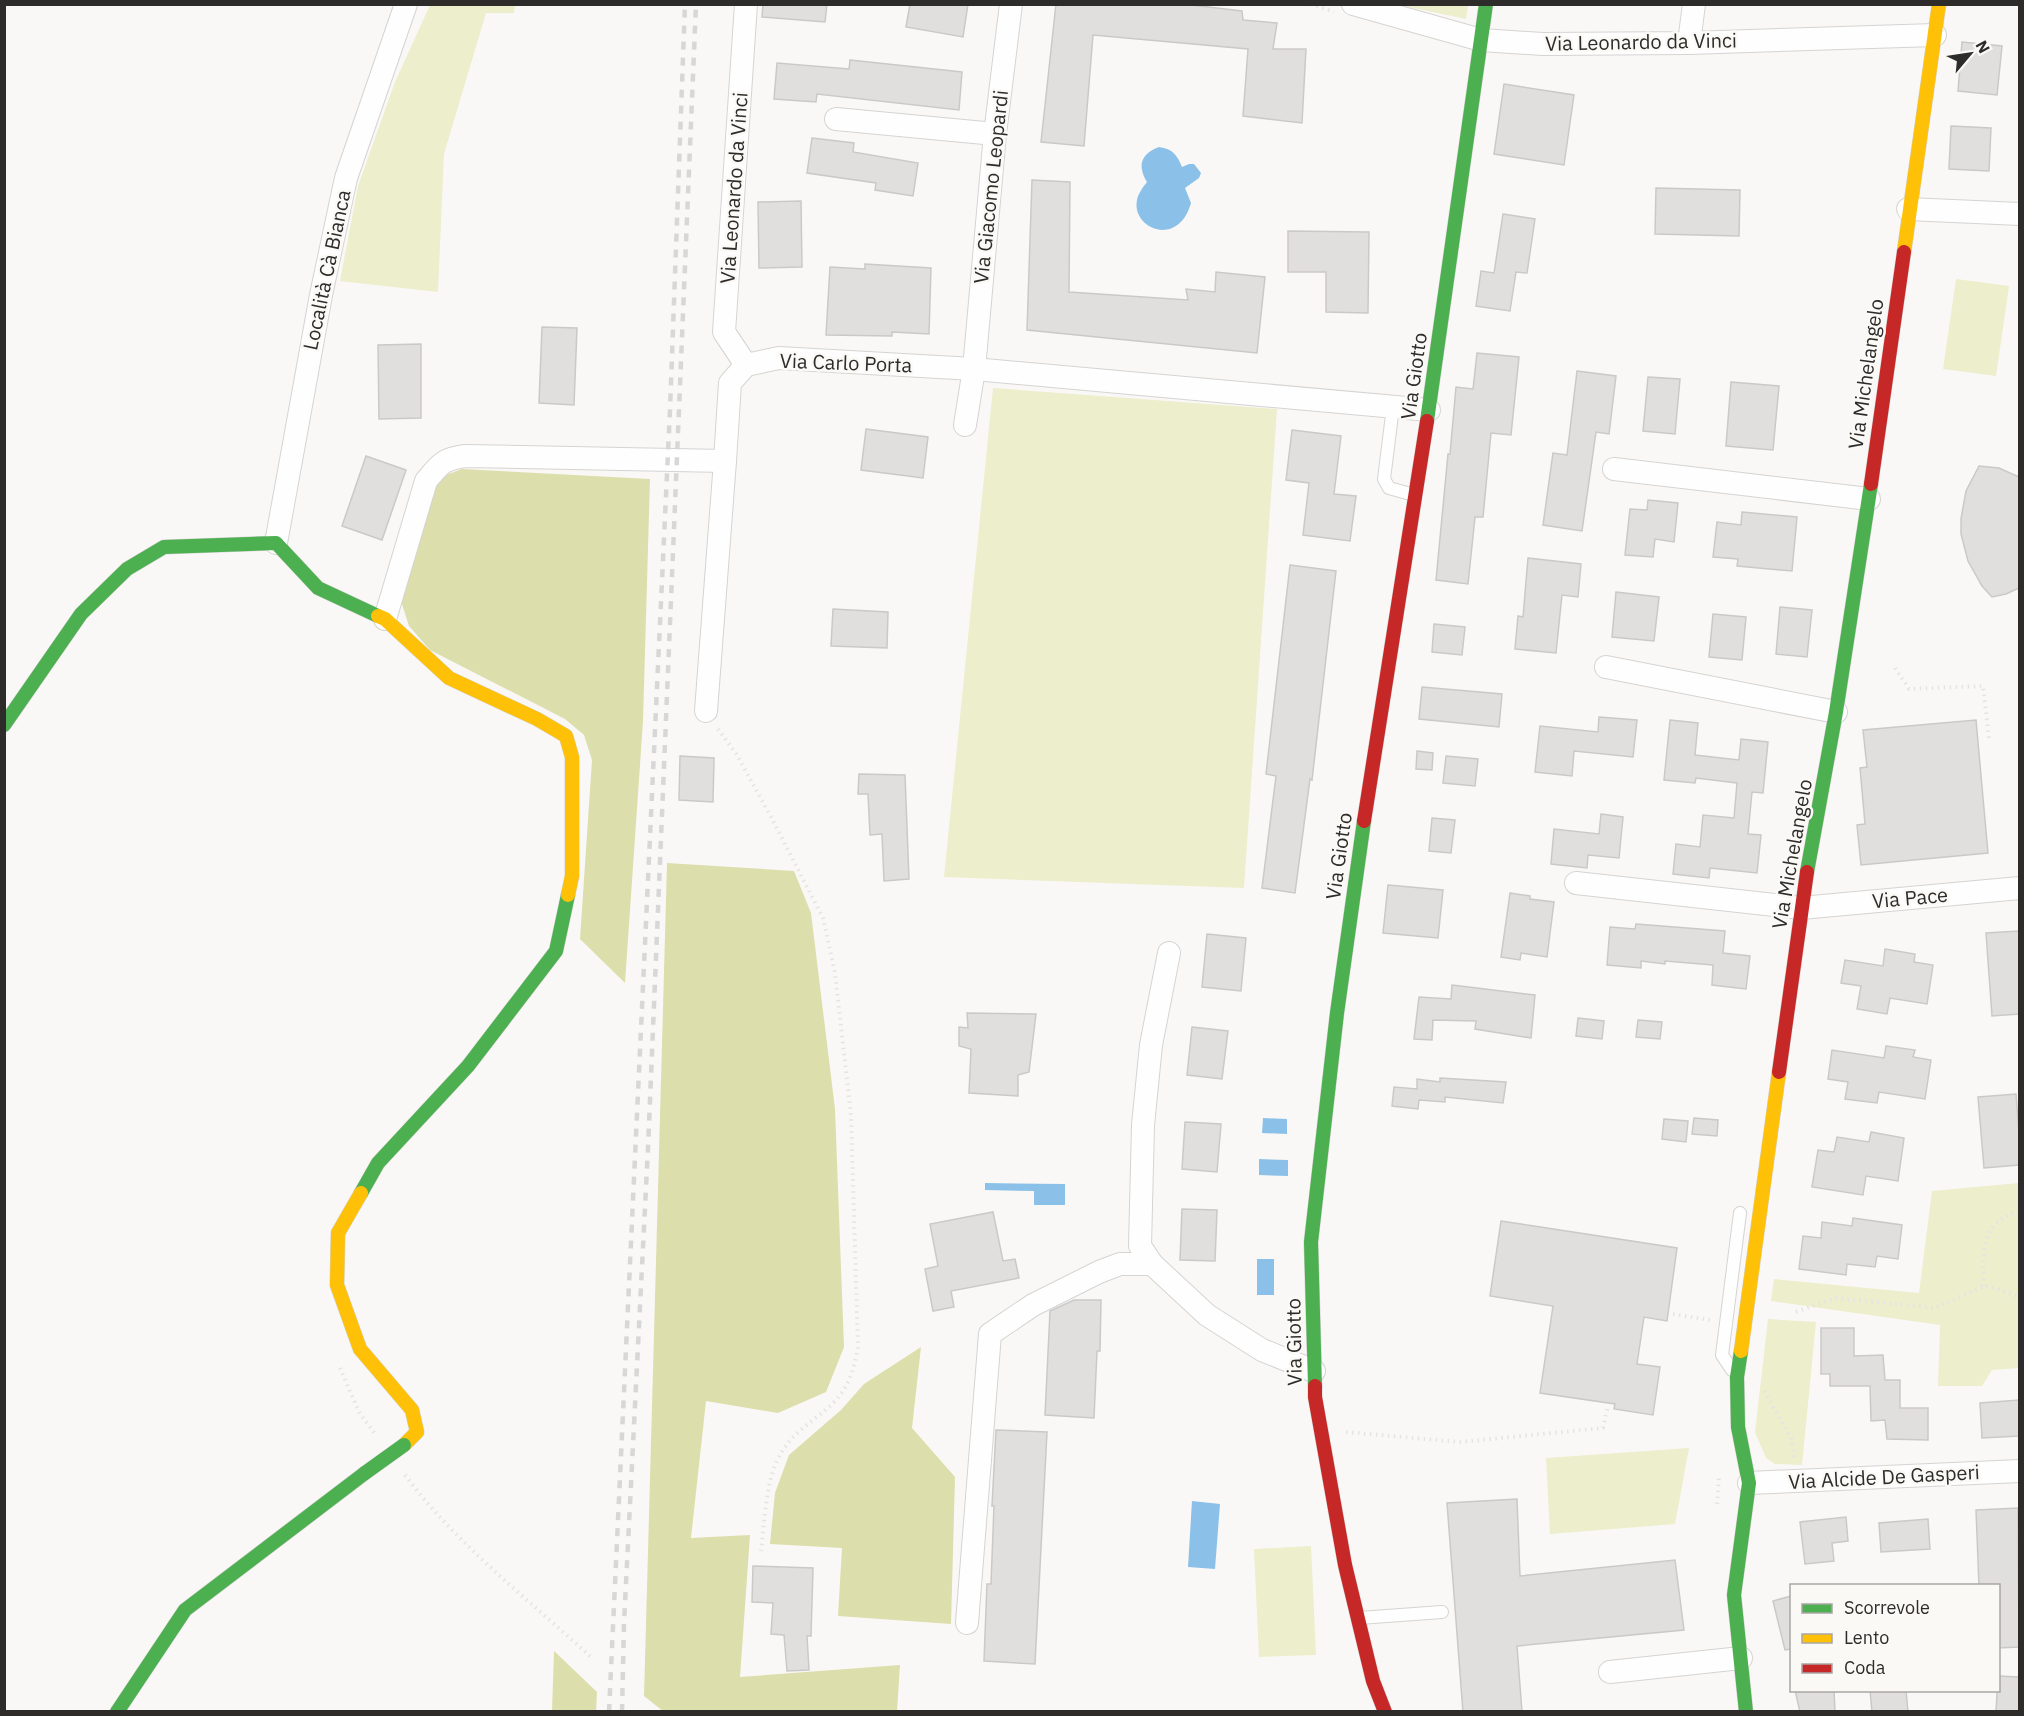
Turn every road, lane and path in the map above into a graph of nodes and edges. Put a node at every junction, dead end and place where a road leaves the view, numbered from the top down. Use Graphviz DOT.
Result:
graph roads {
  1 [pos="406,4"];
  2 [pos="746,4"];
  3 [pos="1011,4"];
  4 [pos="1486,4"];
  5 [pos="1694,4"];
  6 [pos="1939,4"];
  7 [pos="1361,6"];
  8 [pos="1935,35"];
  9 [pos="1481,40"];
  10 [pos="1689,43"];
  11 [pos="836,119"];
  12 [pos="995,134"];
  13 [pos="1908,209"];
  14 [pos="2019,213"];
  15 [pos="746,365"];
  16 [pos="974,369"];
  17 [pos="1393,406"];
  18 [pos="1429,410"];
  19 [pos="965,425"];
  20 [pos="725,460"];
  21 [pos="1614,469"];
  22 [pos="1415,495"];
  23 [pos="1869,499"];
  24 [pos="276,543"];
  25 [pos="385,619"];
  26 [pos="1606,667"];
  27 [pos="1895,668"];
  28 [pos="706,711"];
  29 [pos="1836,712"];
  30 [pos="4,725"];
  31 [pos="1989,738"];
  32 [pos="1576,883"];
  33 [pos="2019,888"];
  34 [pos="1801,908"];
  35 [pos="1169,952"];
  36 [pos="2019,1211"];
  37 [pos="1740,1214"];
  38 [pos="1152,1264"];
  39 [pos="1984,1286"];
  40 [pos="2019,1298"];
  41 [pos="1796,1312"];
  42 [pos="1673,1314"];
  43 [pos="1711,1321"];
  44 [pos="1314,1371"];
  45 [pos="1737,1377"];
  46 [pos="1760,1384"];
  47 [pos="1608,1406"];
  48 [pos="1322,1433"];
  49 [pos="1796,1468"];
  50 [pos="2019,1471"];
  51 [pos="1749,1483"];
  52 [pos="761,1551"];
  53 [pos="1442,1612"];
  54 [pos="1358,1618"];
  55 [pos="966,1623"];
  56 [pos="1741,1658"];
  57 [pos="1611,1672"];
  58 [pos="117,1712"];
  59 [pos="1385,1712"];
  60 [pos="1746,1712"];
  1 -- 24 [label="street, Località Cà Bianca"];
  2 -- 15 [label="street, Via Leonardo da Vinci"];
  3 -- 12 [label="street, Via Giacomo Leopardi"];
  4 -- 9 [label="street, Via Giotto"];
  5 -- 10 [label="street"];
  6 -- 8 [label="street, Via Michelangelo"];
  7 -- 9 [label="street, Via Leonardo da Vinci"];
  8 -- 10 [label="street, Via Leonardo da Vinci"];
  8 -- 13 [label="street, Via Michelangelo"];
  9 -- 10 [label="street, Via Leonardo da Vinci"];
  9 -- 18 [label="street, Via Giotto"];
  11 -- 12 [label="street"];
  12 -- 16 [label="street, Via Giacomo Leopardi"];
  13 -- 14 [label="street"];
  13 -- 23 [label="street, Via Michelangelo"];
  15 -- 16 [label="street, Via Carlo Porta"];
  15 -- 20 [label="street"];
  16 -- 17 [label="street, Via Carlo Porta"];
  16 -- 19 [label="street, Via Giacomo Leopardi"];
  17 -- 18 [label="street, Via Carlo Porta"];
  17 -- 22 [label="lane"];
  18 -- 22 [label="street, Via Giotto"];
  20 -- 25 [label="street"];
  20 -- 28 [label="street"];
  21 -- 23 [label="street"];
  22 -- 44 [label="street, Via Giotto"];
  23 -- 29 [label="street, Via Michelangelo"];
  24 -- 25 [label="street"];
  24 -- 30 [label="street"];
  25 -- 58 [label="street, bridge"];
  26 -- 29 [label="street"];
  27 -- 31 [label="path"];
  28 -- 52 [label="path"];
  29 -- 34 [label="street, Via Michelangelo"];
  32 -- 34 [label="street, Via Pace"];
  33 -- 34 [label="street, Via Pace"];
  34 -- 45 [label="street, Via Michelangelo"];
  35 -- 38 [label="street"];
  36 -- 39 [label="path"];
  37 -- 45 [label="lane"];
  38 -- 44 [label="street"];
  38 -- 55 [label="street"];
  39 -- 40 [label="path"];
  39 -- 41 [label="path"];
  42 -- 43 [label="path"];
  44 -- 48 [label="street, Via Giotto"];
  45 -- 51 [label="street, Via Michelangelo"];
  46 -- 49 [label="path"];
  47 -- 48 [label="path"];
  48 -- 54 [label="street, Via Giotto"];
  50 -- 51 [label="street, Via Alcide De Gasperi"];
  51 -- 56 [label="street, Via Michelangelo"];
  53 -- 54 [label="lane"];
  54 -- 59 [label="street, Via Giotto"];
  56 -- 57 [label="street"];
  56 -- 60 [label="street, Via Michelangelo"];
}
